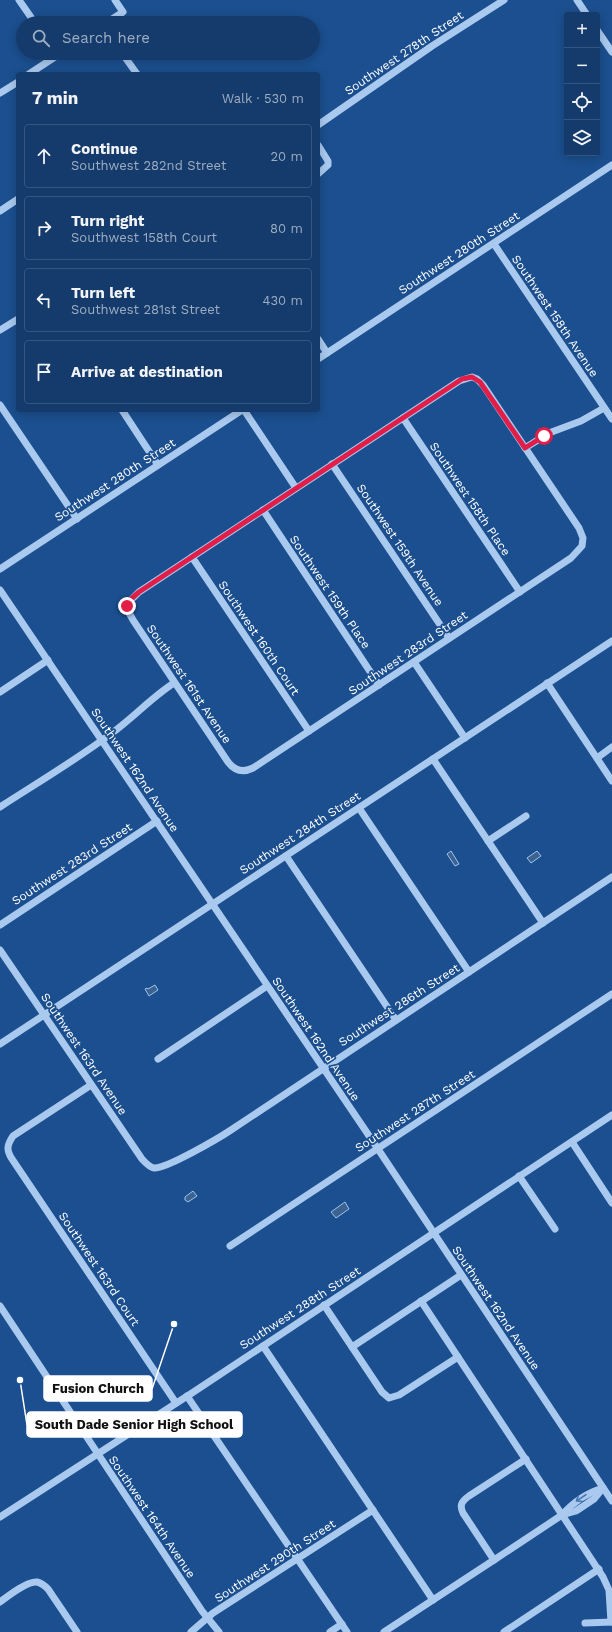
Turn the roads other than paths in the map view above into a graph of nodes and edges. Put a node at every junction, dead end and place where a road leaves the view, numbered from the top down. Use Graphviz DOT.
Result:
graph roads {
  1 [pos="19,0"];
  2 [pos="115,0"];
  3 [pos="504,0"];
  4 [pos="577,0"];
  5 [pos="585,12"];
  6 [pos="30,16"];
  7 [pos="117,16"];
  8 [pos="600,34"];
  9 [pos="612,52"];
  10 [pos="49,60"];
  11 [pos="127,60"];
  12 [pos="32,72"];
  13 [pos="136,72"];
  14 [pos="16,83"];
  15 [pos="0,94"];
  16 [pos="320,125"];
  17 [pos="320,148"];
  18 [pos="612,165"];
  19 [pos="320,172"];
  20 [pos="16,200"];
  21 [pos="0,211"];
  22 [pos="494,244"];
  23 [pos="16,319"];
  24 [pos="0,330"];
  25 [pos="320,342"];
  26 [pos="327,353"];
  27 [pos="320,358"];
  28 [pos="0,405"];
  29 [pos="604,408"];
  30 [pos="123,412"];
  31 [pos="240,412"];
  32 [pos="244,412"];
  33 [pos="403,418"];
  34 [pos="612,420"];
  35 [pos="525,448"];
  36 [pos="332,464"];
  37 [pos="158,465"];
  38 [pos="296,488"];
  39 [pos="263,510"];
  40 [pos="77,519"];
  41 [pos="192,557"];
  42 [pos="0,569"];
  43 [pos="0,590"];
  44 [pos="520,592"];
  45 [pos="449,638"];
  46 [pos="612,641"];
  47 [pos="48,660"];
  48 [pos="414,662"];
  49 [pos="174,683"];
  50 [pos="547,684"];
  51 [pos="379,685"];
  52 [pos="0,692"];
  53 [pos="309,731"];
  54 [pos="465,738"];
  55 [pos="102,740"];
  56 [pos="612,748"];
  57 [pos="596,758"];
  58 [pos="433,759"];
  59 [pos="237,771"];
  60 [pos="612,781"];
  61 [pos="0,807"];
  62 [pos="359,808"];
  63 [pos="526,816"];
  64 [pos="157,822"];
  65 [pos="488,841"];
  66 [pos="286,856"];
  67 [pos="612,877"];
  68 [pos="213,904"];
  69 [pos="543,923"];
  70 [pos="0,925"];
  71 [pos="0,950"];
  72 [pos="469,972"];
  73 [pos="267,986"];
  74 [pos="612,994"];
  75 [pos="44,1015"];
  76 [pos="396,1020"];
  77 [pos="0,1044"];
  78 [pos="158,1059"];
  79 [pos="323,1069"];
  80 [pos="91,1085"];
  81 [pos="612,1115"];
  82 [pos="572,1142"];
  83 [pos="378,1149"];
  84 [pos="153,1168"];
  85 [pos="519,1176"];
  86 [pos="612,1203"];
  87 [pos="555,1229"];
  88 [pos="434,1233"];
  89 [pos="230,1246"];
  90 [pos="461,1275"];
  91 [pos="421,1301"];
  92 [pos="324,1305"];
  93 [pos="0,1306"];
  94 [pos="263,1346"];
  95 [pos="352,1347"];
  96 [pos="458,1357"];
  97 [pos="187,1396"];
  98 [pos="176,1403"];
  99 [pos="98,1454"];
  100 [pos="526,1459"];
  101 [pos="603,1488"];
  102 [pos="612,1501"];
  103 [pos="373,1510"];
  104 [pos="562,1515"];
  105 [pos="0,1517"];
  106 [pos="298,1559"];
  107 [pos="494,1560"];
  108 [pos="599,1570"];
  109 [pos="433,1600"];
  110 [pos="0,1602"];
  111 [pos="208,1618"];
  112 [pos="611,1622"];
  113 [pos="585,1623"];
  114 [pos="342,1624"];
  115 [pos="77,1632"];
  116 [pos="191,1632"];
  117 [pos="219,1632"];
  118 [pos="330,1632"];
  119 [pos="348,1632"];
  120 [pos="384,1632"];
  121 [pos="504,1632"];
  1 -- 6 [label="street"];
  2 -- 7 [label="street"];
  3 -- 16 [label="street, Southwest 278th Street"];
  4 -- 5 [label="street"];
  8 -- 9 [label="street"];
  10 -- 12 [label="street"];
  11 -- 13 [label="street"];
  14 -- 15 [label="street"];
  17 -- 19 [label="street"];
  18 -- 22 [label="street, Southwest 280th Street"];
  20 -- 21 [label="street"];
  22 -- 26 [label="street, Southwest 280th Street"];
  22 -- 29 [label="street, Southwest 158th Avenue"];
  23 -- 24 [label="street"];
  25 -- 26 [label="street"];
  26 -- 27 [label="street, Southwest 280th Street"];
  28 -- 40 [label="street"];
  29 -- 34 [label="street, Southwest 158th Avenue"];
  29 -- 35 [label="street"];
  30 -- 37 [label="street"];
  31 -- 37 [label="street, Southwest 280th Street"];
  32 -- 38 [label="street"];
  33 -- 35 [label="street"];
  33 -- 36 [label="street"];
  33 -- 44 [label="street, Southwest 158th Place"];
  35 -- 44 [label="street, Southwest 283rd Street"];
  36 -- 38 [label="street"];
  36 -- 45 [label="street, Southwest 159th Avenue"];
  37 -- 40 [label="street, Southwest 280th Street"];
  38 -- 39 [label="street"];
  39 -- 41 [label="street"];
  39 -- 51 [label="street, Southwest 159th Place"];
  40 -- 42 [label="street, Southwest 280th Street"];
  41 -- 49 [label="street, Southwest 161st Avenue"];
  41 -- 53 [label="street, Southwest 160th Court"];
  43 -- 47 [label="street, Southwest 162nd Avenue"];
  44 -- 45 [label="street, Southwest 283rd Street"];
  45 -- 48 [label="street, Southwest 283rd Street"];
  46 -- 50 [label="street, Southwest 284th Street"];
  47 -- 52 [label="street"];
  47 -- 55 [label="street, Southwest 162nd Avenue"];
  48 -- 51 [label="street, Southwest 283rd Street"];
  48 -- 54 [label="street"];
  49 -- 55 [label="street"];
  49 -- 59 [label="street, Southwest 161st Avenue"];
  50 -- 54 [label="street, Southwest 284th Street"];
  50 -- 57 [label="street"];
  51 -- 53 [label="street, Southwest 283rd Street"];
  53 -- 59 [label="street, Southwest 283rd Street"];
  54 -- 58 [label="street, Southwest 284th Street"];
  55 -- 61 [label="street"];
  55 -- 64 [label="street, Southwest 162nd Avenue"];
  56 -- 57 [label="street"];
  57 -- 60 [label="street"];
  58 -- 62 [label="street, Southwest 284th Street"];
  58 -- 65 [label="street"];
  62 -- 66 [label="street, Southwest 284th Street"];
  62 -- 72 [label="street"];
  63 -- 65 [label="street"];
  64 -- 68 [label="street, Southwest 162nd Avenue"];
  64 -- 70 [label="street, Southwest 283rd Street"];
  65 -- 69 [label="street"];
  66 -- 68 [label="street, Southwest 284th Street"];
  66 -- 76 [label="street"];
  67 -- 69 [label="street, Southwest 286th Street"];
  68 -- 73 [label="street, Southwest 162nd Avenue"];
  68 -- 75 [label="street, Southwest 284th Street"];
  69 -- 72 [label="street, Southwest 286th Street"];
  71 -- 75 [label="street, Southwest 163rd Avenue"];
  72 -- 76 [label="street, Southwest 286th Street"];
  73 -- 78 [label="street"];
  73 -- 79 [label="street, Southwest 162nd Avenue"];
  74 -- 83 [label="street, Southwest 287th Street"];
  75 -- 77 [label="street, Southwest 284th Street"];
  75 -- 80 [label="street, Southwest 163rd Avenue"];
  76 -- 79 [label="street, Southwest 286th Street"];
  79 -- 83 [label="street, Southwest 162nd Avenue"];
  79 -- 84 [label="street, Southwest 286th Street"];
  80 -- 84 [label="street, Southwest 163rd Avenue"];
  80 -- 98 [label="street, Southwest 163rd Court"];
  81 -- 82 [label="street, Southwest 288th Street"];
  82 -- 85 [label="street, Southwest 288th Street"];
  82 -- 86 [label="street"];
  83 -- 88 [label="street, Southwest 162nd Avenue"];
  83 -- 89 [label="street, Southwest 287th Street"];
  85 -- 87 [label="street"];
  85 -- 88 [label="street, Southwest 288th Street"];
  88 -- 90 [label="street, Southwest 162nd Avenue"];
  88 -- 92 [label="street, Southwest 288th Street"];
  90 -- 91 [label="street"];
  90 -- 101 [label="street, Southwest 162nd Avenue"];
  91 -- 95 [label="street"];
  91 -- 96 [label="street"];
  92 -- 94 [label="street, Southwest 288th Street"];
  92 -- 95 [label="street"];
  93 -- 99 [label="street, Southwest 164th Avenue"];
  94 -- 97 [label="street, Southwest 288th Street"];
  94 -- 103 [label="street"];
  95 -- 96 [label="street"];
  96 -- 100 [label="street"];
  97 -- 98 [label="street, Southwest 288th Street"];
  97 -- 106 [label="street"];
  98 -- 99 [label="street, Southwest 288th Street"];
  99 -- 105 [label="street, Southwest 288th Street"];
  99 -- 111 [label="street, Southwest 164th Avenue"];
  100 -- 104 [label="street"];
  100 -- 107 [label="street"];
  101 -- 102 [label="street, Southwest 162nd Avenue"];
  101 -- 104 [label="street"];
  103 -- 106 [label="street, Southwest 290th Street"];
  103 -- 109 [label="street"];
  104 -- 107 [label="street"];
  104 -- 108 [label="street"];
  106 -- 111 [label="street, Southwest 290th Street"];
  106 -- 114 [label="street"];
  107 -- 109 [label="street"];
  108 -- 112 [label="street"];
  108 -- 121 [label="street"];
  109 -- 120 [label="street"];
  110 -- 115 [label="street"];
  111 -- 116 [label="street, Southwest 290th Street"];
  111 -- 117 [label="street, Southwest 164th Avenue"];
  112 -- 113 [label="street"];
  114 -- 118 [label="street"];
  114 -- 119 [label="street"];
}
